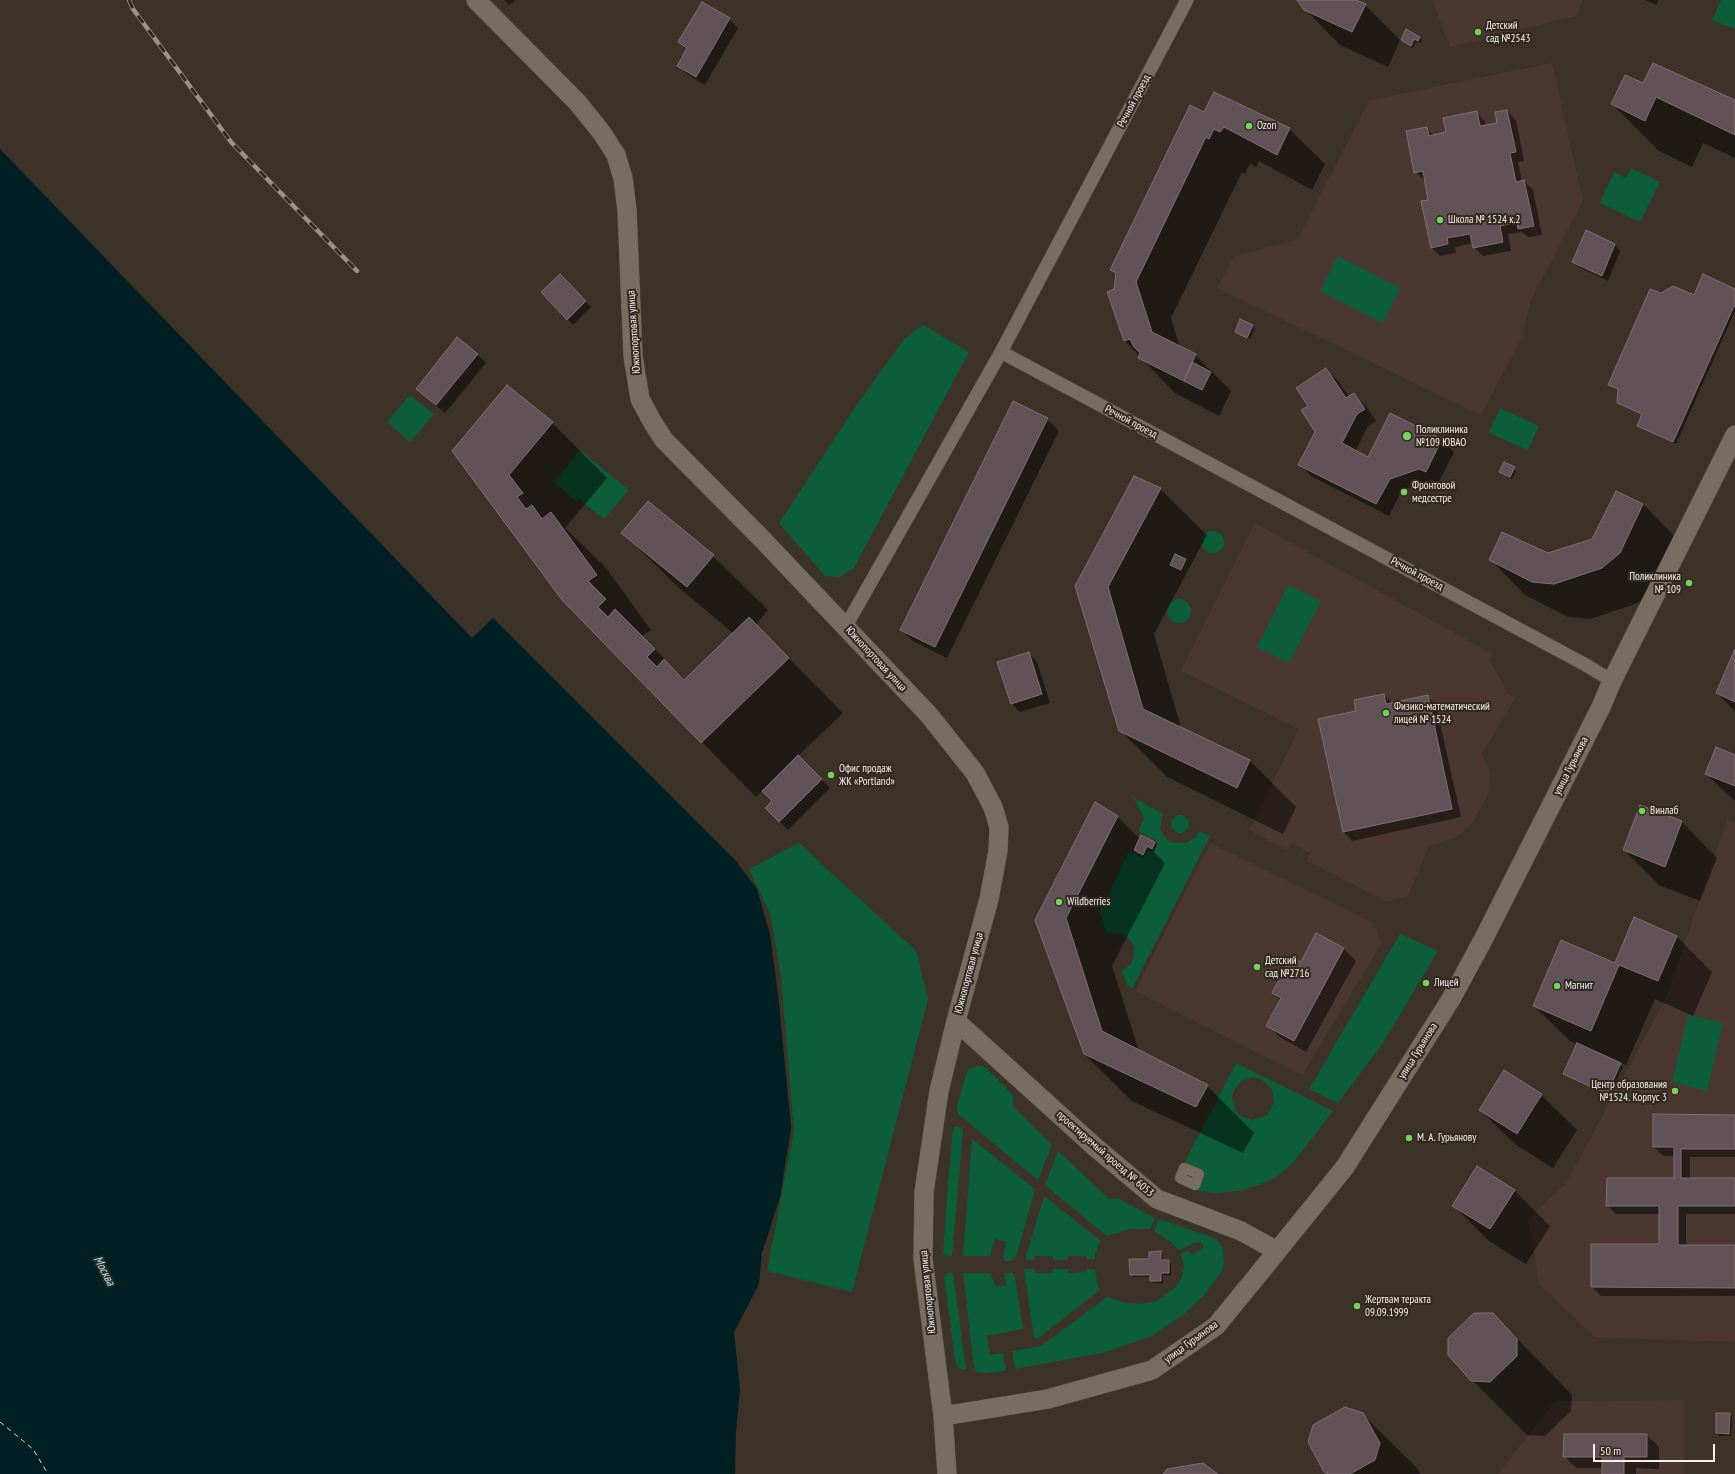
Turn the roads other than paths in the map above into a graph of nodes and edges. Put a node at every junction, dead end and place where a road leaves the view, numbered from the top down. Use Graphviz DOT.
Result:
graph roads {
  1 [pos="476,0"];
  2 [pos="1187,0"];
  3 [pos="1001,352"];
  4 [pos="1735,435"];
  5 [pos="846,626"];
  6 [pos="1612,681"];
  7 [pos="956,1021"];
  8 [pos="1277,1251"];
  9 [pos="943,1416"];
  10 [pos="947,1474"];
  1 -- 5 [label="main road, Южнопортовая улица"];
  2 -- 3 [label="street, Речной проезд"];
  3 -- 5 [label="street"];
  3 -- 6 [label="street, Речной проезд"];
  4 -- 6 [label="main road, улица Гурьянова"];
  5 -- 7 [label="main road, Южнопортовая улица"];
  6 -- 8 [label="main road, улица Гурьянова"];
  7 -- 8 [label="main road, проектируемый проезд № 6053"];
  7 -- 9 [label="main road, Южнопортовая улица"];
  8 -- 9 [label="main road, улица Гурьянова"];
  9 -- 10 [label="main road"];
}
